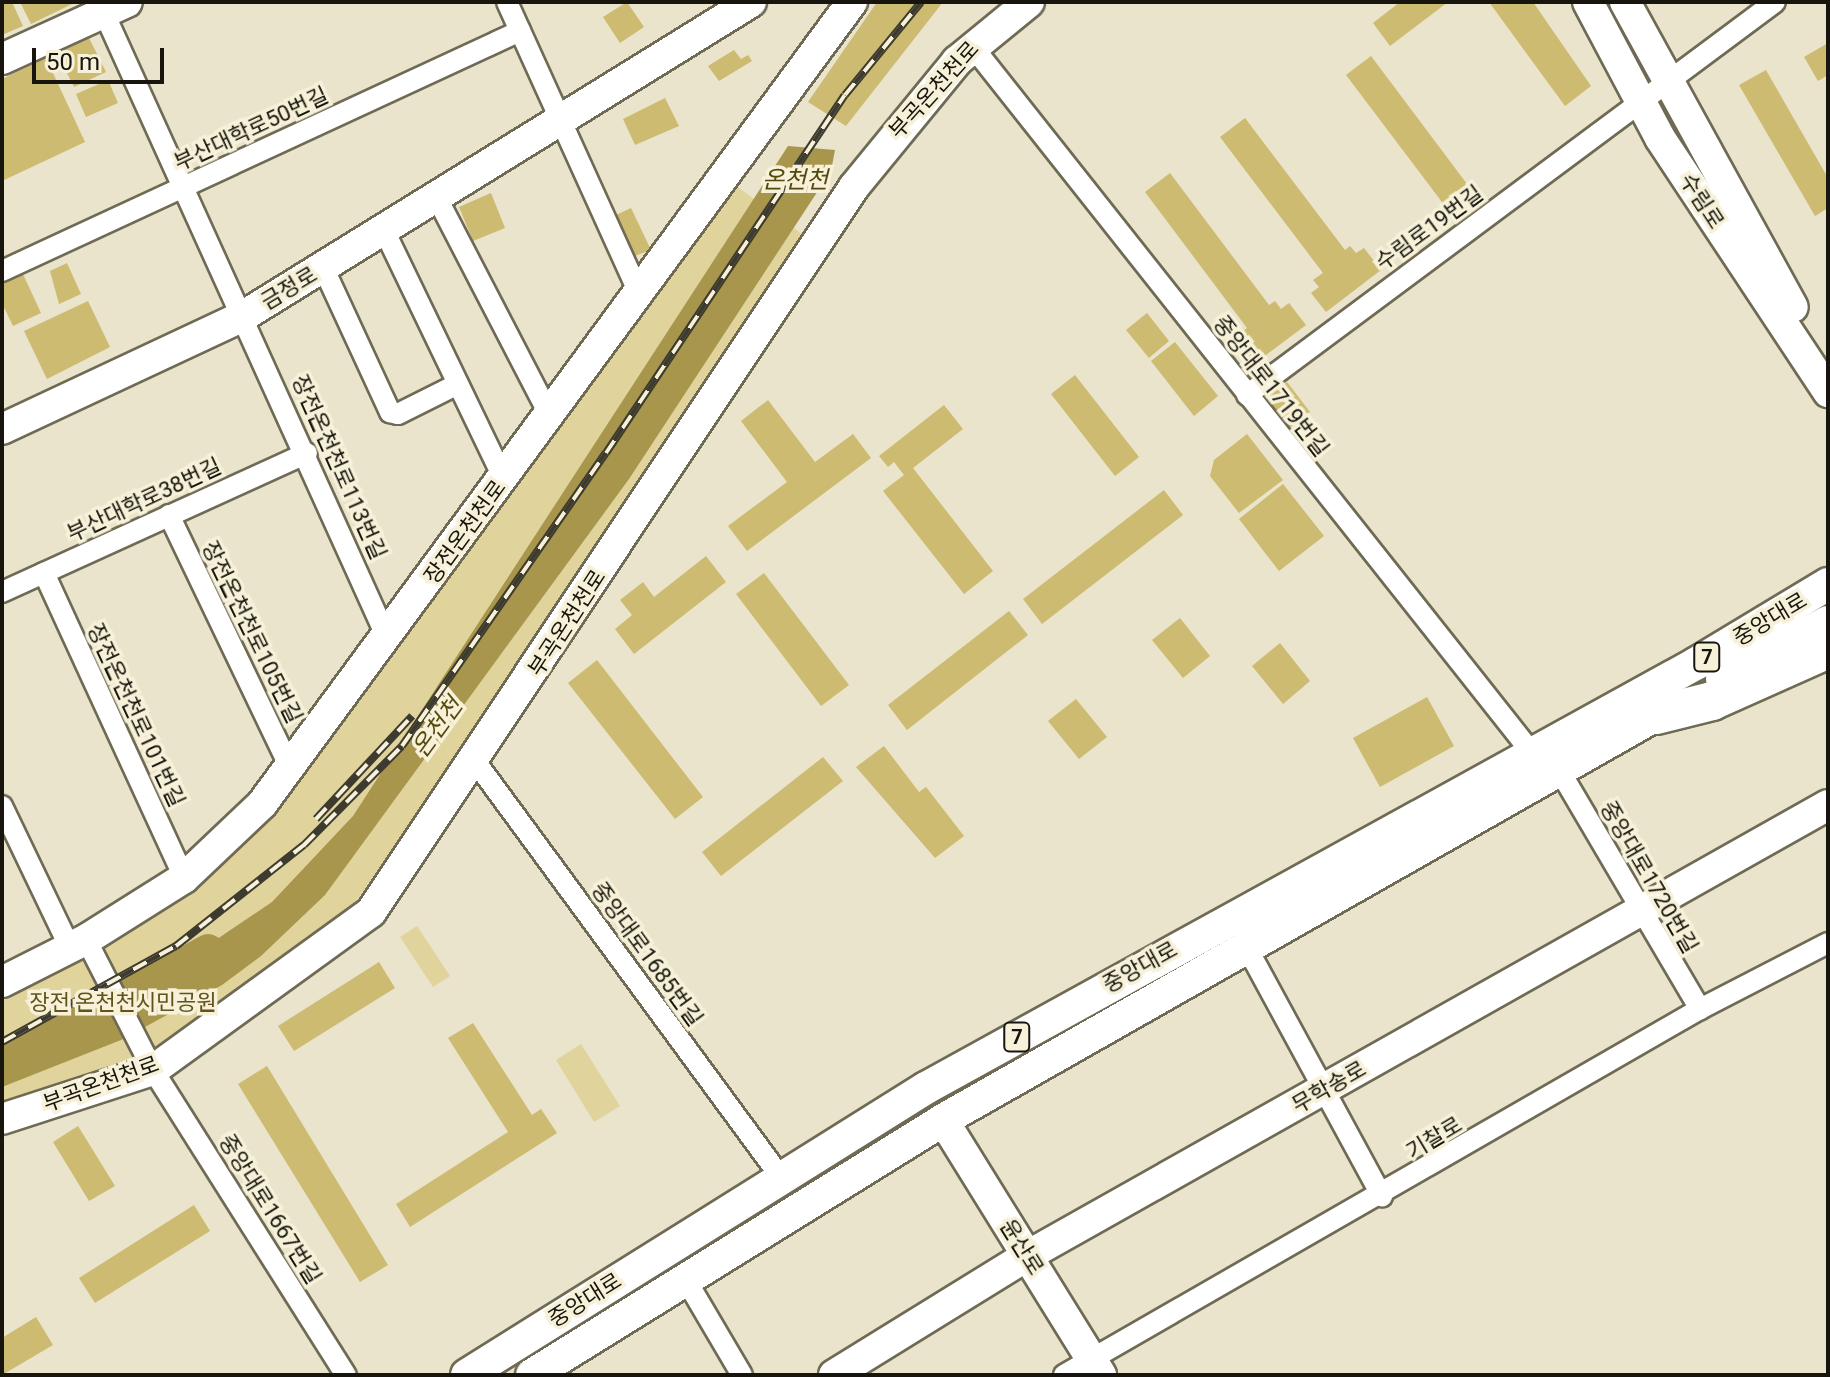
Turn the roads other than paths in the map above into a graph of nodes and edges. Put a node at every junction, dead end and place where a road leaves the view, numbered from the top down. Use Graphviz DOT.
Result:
graph roads {
  1 [pos="507,2"];
  2 [pos="751,2"];
  3 [pos="852,2"];
  4 [pos="1029,2"];
  5 [pos="1588,2"];
  6 [pos="1625,2"];
  7 [pos="1775,2"];
  8 [pos="110,5"];
  9 [pos="520,31"];
  10 [pos="973,47"];
  11 [pos="2,59"];
  12 [pos="1670,80"];
  13 [pos="1640,102"];
  14 [pos="561,122"];
  15 [pos="183,187"];
  16 [pos="437,198"];
  17 [pos="384,230"];
  18 [pos="323,267"];
  19 [pos="2,271"];
  20 [pos="639,293"];
  21 [pos="245,315"];
  22 [pos="1828,372"];
  23 [pos="458,384"];
  24 [pos="1828,392"];
  25 [pos="1247,395"];
  26 [pos="550,416"];
  27 [pos="2,429"];
  28 [pos="307,453"];
  29 [pos="504,479"];
  30 [pos="169,515"];
  31 [pos="44,573"];
  32 [pos="1828,584"];
  33 [pos="2,592"];
  34 [pos="1828,622"];
  35 [pos="387,638"];
  36 [pos="1828,649"];
  37 [pos="1828,661"];
  38 [pos="1770,673"];
  39 [pos="1656,715"];
  40 [pos="475,761"];
  41 [pos="1545,761"];
  42 [pos="291,770"];
  43 [pos="1828,805"];
  44 [pos="2,806"];
  45 [pos="184,878"];
  46 [pos="1639,911"];
  47 [pos="1828,943"];
  48 [pos="83,946"];
  49 [pos="1246,946"];
  50 [pos="2,982"];
  51 [pos="1700,1009"];
  52 [pos="153,1070"];
  53 [pos="1324,1090"];
  54 [pos="2,1119"];
  55 [pos="943,1120"];
  56 [pos="780,1176"];
  57 [pos="1382,1197"];
  58 [pos="1027,1256"];
  59 [pos="686,1280"];
  60 [pos="1096,1367"];
  61 [pos="346,1375"];
  62 [pos="467,1375"];
  63 [pos="532,1375"];
  64 [pos="742,1375"];
  65 [pos="834,1375"];
  66 [pos="1064,1375"];
  1 -- 9 [label="street"];
  2 -- 14 [label="main road, 금정로"];
  3 -- 20 [label="main road, 장전온천천로"];
  4 -- 10 [label="main road, 부곡온천천로"];
  5 -- 13 [label="main road, 수림로"];
  6 -- 12 [label="main road, 수림로"];
  7 -- 12 [label="street, 수림로19번길"];
  8 -- 11 [label="main road"];
  8 -- 15 [label="street, 장전온천천로113번길"];
  9 -- 14 [label="street"];
  9 -- 15 [label="street, 부산대학로50번길"];
  10 -- 25 [label="street, 중앙대로1719번길"];
  10 -- 40 [label="main road, 부곡온천천로"];
  12 -- 13 [label="street, 수림로19번길"];
  12 -- 22 [label="main road, 수림로"];
  13 -- 24 [label="main road, 수림로"];
  13 -- 25 [label="street, 수림로19번길"];
  14 -- 16 [label="main road, 금정로"];
  14 -- 20 [label="street"];
  15 -- 19 [label="street, 부산대학로50번길"];
  15 -- 21 [label="street, 장전온천천로113번길"];
  16 -- 17 [label="main road, 금정로"];
  16 -- 26 [label="street"];
  17 -- 18 [label="main road, 금정로"];
  17 -- 23 [label="street"];
  18 -- 21 [label="main road, 금정로"];
  18 -- 23 [label="street"];
  20 -- 26 [label="main road, 장전온천천로"];
  21 -- 27 [label="main road, 금정로"];
  21 -- 28 [label="street, 장전온천천로113번길"];
  23 -- 29 [label="street"];
  25 -- 41 [label="street, 중앙대로1719번길"];
  26 -- 29 [label="main road, 장전온천천로"];
  28 -- 30 [label="street, 부산대학로38번길"];
  28 -- 35 [label="street, 장전온천천로113번길"];
  29 -- 35 [label="main road, 장전온천천로"];
  30 -- 31 [label="street, 부산대학로38번길"];
  30 -- 42 [label="street, 장전온천천로105번길"];
  31 -- 33 [label="street, 부산대학로38번길"];
  31 -- 45 [label="street, 장전온천천로101번길"];
  32 -- 41 [label="main road, 중앙대로 / 7"];
  34 -- 39 [label="main road, 중앙대로 / 7"];
  35 -- 42 [label="main road, 장전온천천로"];
  36 -- 38 [label="highway"];
  37 -- 38 [label="street"];
  38 -- 39 [label="highway"];
  39 -- 41 [label="main road, 중앙대로 / 7"];
  40 -- 52 [label="main road, 부곡온천천로"];
  40 -- 56 [label="street, 중앙대로1685번길"];
  41 -- 46 [label="street, 중앙대로1720번길"];
  41 -- 49 [label="main road, 중앙대로 / 7"];
  41 -- 56 [label="main road, 중앙대로 / 7"];
  42 -- 45 [label="main road, 장전온천천로"];
  43 -- 46 [label="main road, 무학송로"];
  44 -- 48 [label="street, 중앙대로1667번길"];
  45 -- 48 [label="main road, 장전온천천로"];
  46 -- 51 [label="street, 중앙대로1720번길"];
  46 -- 53 [label="main road, 무학송로"];
  47 -- 51 [label="street, 기찰로"];
  48 -- 50 [label="main road, 장전온천천로"];
  48 -- 52 [label="street, 중앙대로1667번길"];
  49 -- 53 [label="street"];
  49 -- 55 [label="main road, 중앙대로 / 7"];
  51 -- 57 [label="street, 기찰로"];
  52 -- 54 [label="main road, 부곡온천천로"];
  52 -- 61 [label="street, 중앙대로1667번길"];
  53 -- 57 [label="street"];
  53 -- 58 [label="main road, 무학송로"];
  55 -- 58 [label="main road, 윤산로"];
  55 -- 59 [label="main road, 중앙대로 / 7"];
  56 -- 62 [label="main road, 중앙대로 / 7"];
  57 -- 60 [label="street, 기찰로"];
  58 -- 60 [label="main road, 윤산로"];
  58 -- 65 [label="main road, 무학송로"];
  59 -- 63 [label="main road, 중앙대로 / 7"];
  59 -- 64 [label="street"];
  60 -- 66 [label="street, 기찰로"];
}
